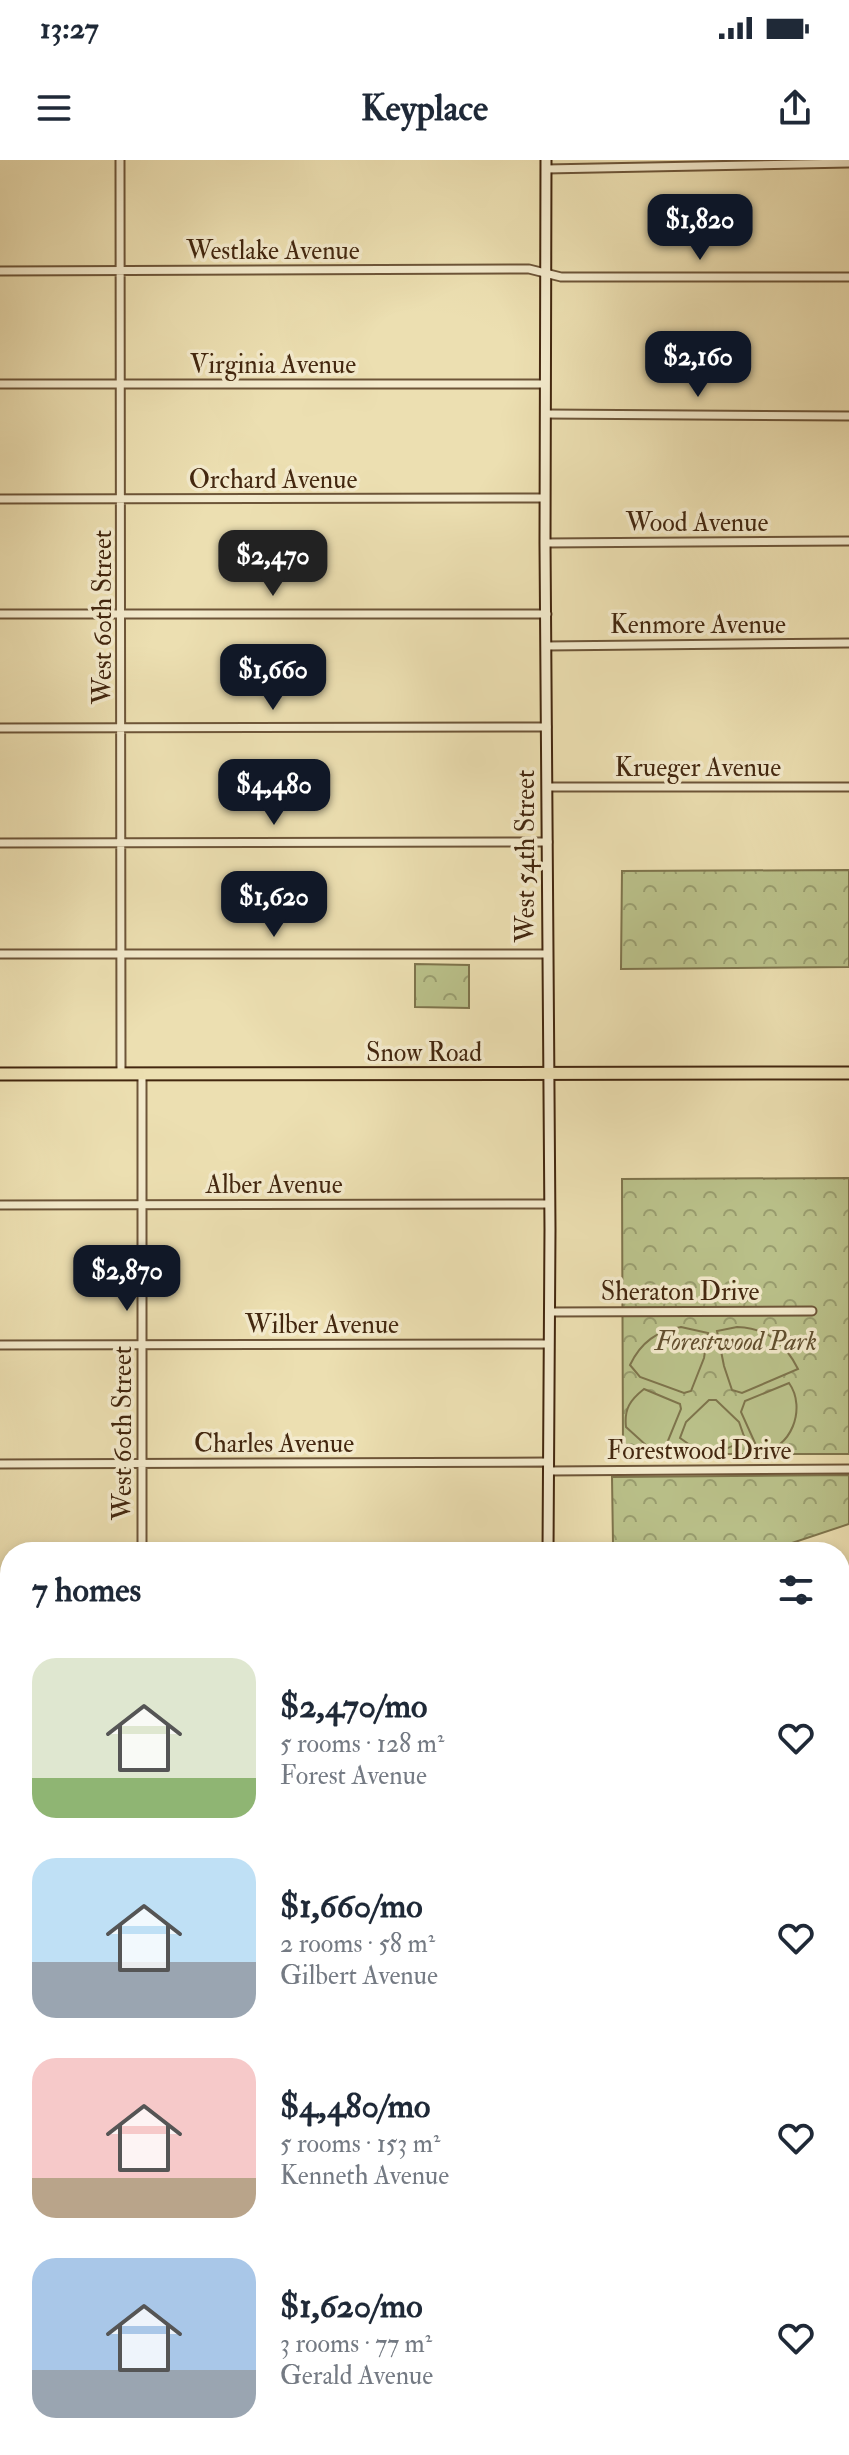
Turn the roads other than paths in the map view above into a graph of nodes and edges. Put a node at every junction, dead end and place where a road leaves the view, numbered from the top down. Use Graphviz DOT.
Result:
graph roads {
  1 [pos="120,160"];
  2 [pos="849,163"];
  3 [pos="546,164"];
  4 [pos="0,271"];
  5 [pos="120,271"];
  6 [pos="546,272"];
  7 [pos="849,277"];
  8 [pos="0,384"];
  9 [pos="121,384"];
  10 [pos="545,384"];
  11 [pos="546,414"];
  12 [pos="849,416"];
  13 [pos="545,498"];
  14 [pos="0,499"];
  15 [pos="122,499"];
  16 [pos="849,541"];
  17 [pos="545,543"];
  18 [pos="0,614"];
  19 [pos="122,614"];
  20 [pos="547,614"];
  21 [pos="849,643"];
  22 [pos="547,646"];
  23 [pos="547,727"];
  24 [pos="0,728"];
  25 [pos="122,728"];
  26 [pos="547,787"];
  27 [pos="849,787"];
  28 [pos="548,842"];
  29 [pos="0,843"];
  30 [pos="122,843"];
  31 [pos="0,954"];
  32 [pos="547,954"];
  33 [pos="121,955"];
  34 [pos="547,1073"];
  35 [pos="849,1073"];
  36 [pos="0,1074"];
  37 [pos="121,1074"];
  38 [pos="142,1074"];
  39 [pos="143,1204"];
  40 [pos="549,1204"];
  41 [pos="0,1205"];
  42 [pos="812,1311"];
  43 [pos="549,1312"];
  44 [pos="143,1344"];
  45 [pos="548,1344"];
  46 [pos="0,1345"];
  47 [pos="143,1463"];
  48 [pos="0,1464"];
  49 [pos="549,1467"];
  50 [pos="849,1469"];
  51 [pos="142,1542"];
  52 [pos="548,1542"];
  1 -- 5 [label="street, West 60th Street"];
  2 -- 3 [label="street"];
  3 -- 6 [label="street, West 54th Street"];
  4 -- 5 [label="street, Westlake Avenue"];
  5 -- 6 [label="street, Westlake Avenue"];
  5 -- 9 [label="street, West 60th Street"];
  6 -- 7 [label="street, Westlake Avenue"];
  6 -- 10 [label="street, West 54th Street"];
  8 -- 9 [label="street, Virginia Avenue"];
  9 -- 10 [label="street, Virginia Avenue"];
  9 -- 15 [label="street, West 60th Street"];
  10 -- 11 [label="street, West 54th Street"];
  11 -- 12 [label="street"];
  11 -- 13 [label="street, West 54th Street"];
  13 -- 15 [label="street, Orchard Avenue"];
  13 -- 17 [label="street, West 54th Street"];
  14 -- 15 [label="street, Orchard Avenue"];
  15 -- 19 [label="street, West 60th Street"];
  16 -- 17 [label="street, Wood Avenue"];
  17 -- 20 [label="street, West 54th Street"];
  18 -- 19 [label="street"];
  19 -- 20 [label="street"];
  19 -- 25 [label="street, West 60th Street"];
  20 -- 22 [label="street, West 54th Street"];
  21 -- 22 [label="street, Kenmore Avenue"];
  22 -- 23 [label="street, West 54th Street"];
  23 -- 25 [label="street"];
  23 -- 26 [label="street, West 54th Street"];
  24 -- 25 [label="street"];
  25 -- 30 [label="street, West 60th Street"];
  26 -- 27 [label="street, Krueger Avenue"];
  26 -- 28 [label="street, West 54th Street"];
  28 -- 30 [label="street"];
  28 -- 32 [label="street, West 54th Street"];
  29 -- 30 [label="street"];
  30 -- 33 [label="street, West 60th Street"];
  31 -- 33 [label="street"];
  32 -- 33 [label="street"];
  32 -- 34 [label="street, West 54th Street"];
  33 -- 37 [label="street, West 60th Street"];
  34 -- 35 [label="main road, Snow Road"];
  34 -- 38 [label="main road, Snow Road"];
  34 -- 40 [label="street, West 54th Street"];
  36 -- 37 [label="main road, Snow Road"];
  37 -- 38 [label="main road, Snow Road"];
  38 -- 39 [label="street, West 60th Street"];
  39 -- 40 [label="street, Alber Avenue"];
  39 -- 41 [label="street, Alber Avenue"];
  39 -- 44 [label="street, West 60th Street"];
  40 -- 43 [label="street, West 54th Street"];
  42 -- 43 [label="street, Sheraton Drive"];
  43 -- 45 [label="street, West 54th Street"];
  44 -- 45 [label="street, Wilber Avenue"];
  44 -- 46 [label="street, Wilber Avenue"];
  44 -- 47 [label="street, West 60th Street"];
  45 -- 49 [label="street, West 54th Street"];
  47 -- 48 [label="street, Charles Avenue"];
  47 -- 49 [label="street, Charles Avenue"];
  47 -- 51 [label="street, West 60th Street"];
  49 -- 50 [label="street, Forestwood Drive"];
  49 -- 52 [label="street, West 54th Street"];
}
